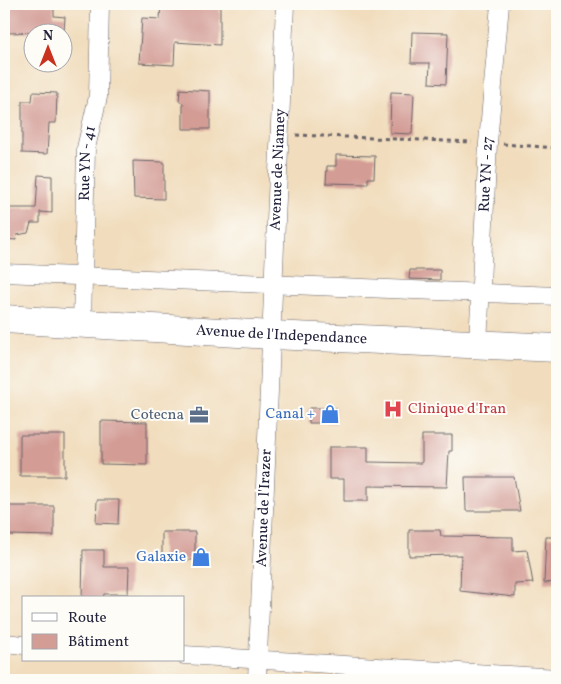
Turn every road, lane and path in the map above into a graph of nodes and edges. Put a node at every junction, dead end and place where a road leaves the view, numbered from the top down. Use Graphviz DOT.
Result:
graph roads {
  1 [pos="100,4"];
  2 [pos="285,4"];
  3 [pos="500,4"];
  4 [pos="280,135"];
  5 [pos="488,143"];
  6 [pos="557,148"];
  7 [pos="4,274"];
  8 [pos="83,276"];
  9 [pos="274,283"];
  10 [pos="481,292"];
  11 [pos="557,296"];
  12 [pos="4,319"];
  13 [pos="82,324"];
  14 [pos="272,335"];
  15 [pos="478,344"];
  16 [pos="557,348"];
  17 [pos="4,643"];
  18 [pos="22,644"];
  19 [pos="185,655"];
  20 [pos="258,660"];
  21 [pos="557,678"];
  22 [pos="257,680"];
  1 -- 8 [label="street, Rue YN - 41"];
  2 -- 4 [label="street, Avenue de Niamey"];
  3 -- 5 [label="street, Rue YN - 27"];
  4 -- 5 [label="path"];
  4 -- 9 [label="street, Avenue de Niamey"];
  5 -- 6 [label="path"];
  5 -- 10 [label="street, Rue YN - 27"];
  7 -- 8 [label="street"];
  8 -- 9 [label="street"];
  8 -- 13 [label="street, Rue YN - 41"];
  9 -- 10 [label="street"];
  9 -- 14 [label="street, Avenue de Niamey"];
  10 -- 11 [label="street"];
  10 -- 15 [label="street, Rue YN - 27"];
  12 -- 13 [label="highway, Avenue de l'Independance"];
  13 -- 14 [label="highway, Avenue de l'Independance"];
  14 -- 15 [label="highway, Avenue de l'Independance"];
  14 -- 20 [label="street, Avenue de l'Irazer"];
  15 -- 16 [label="highway, Avenue de l'Independance"];
  17 -- 18 [label="street"];
  19 -- 20 [label="street"];
  20 -- 21 [label="street"];
  20 -- 22 [label="street, Avenue de l'Irazer"];
}
